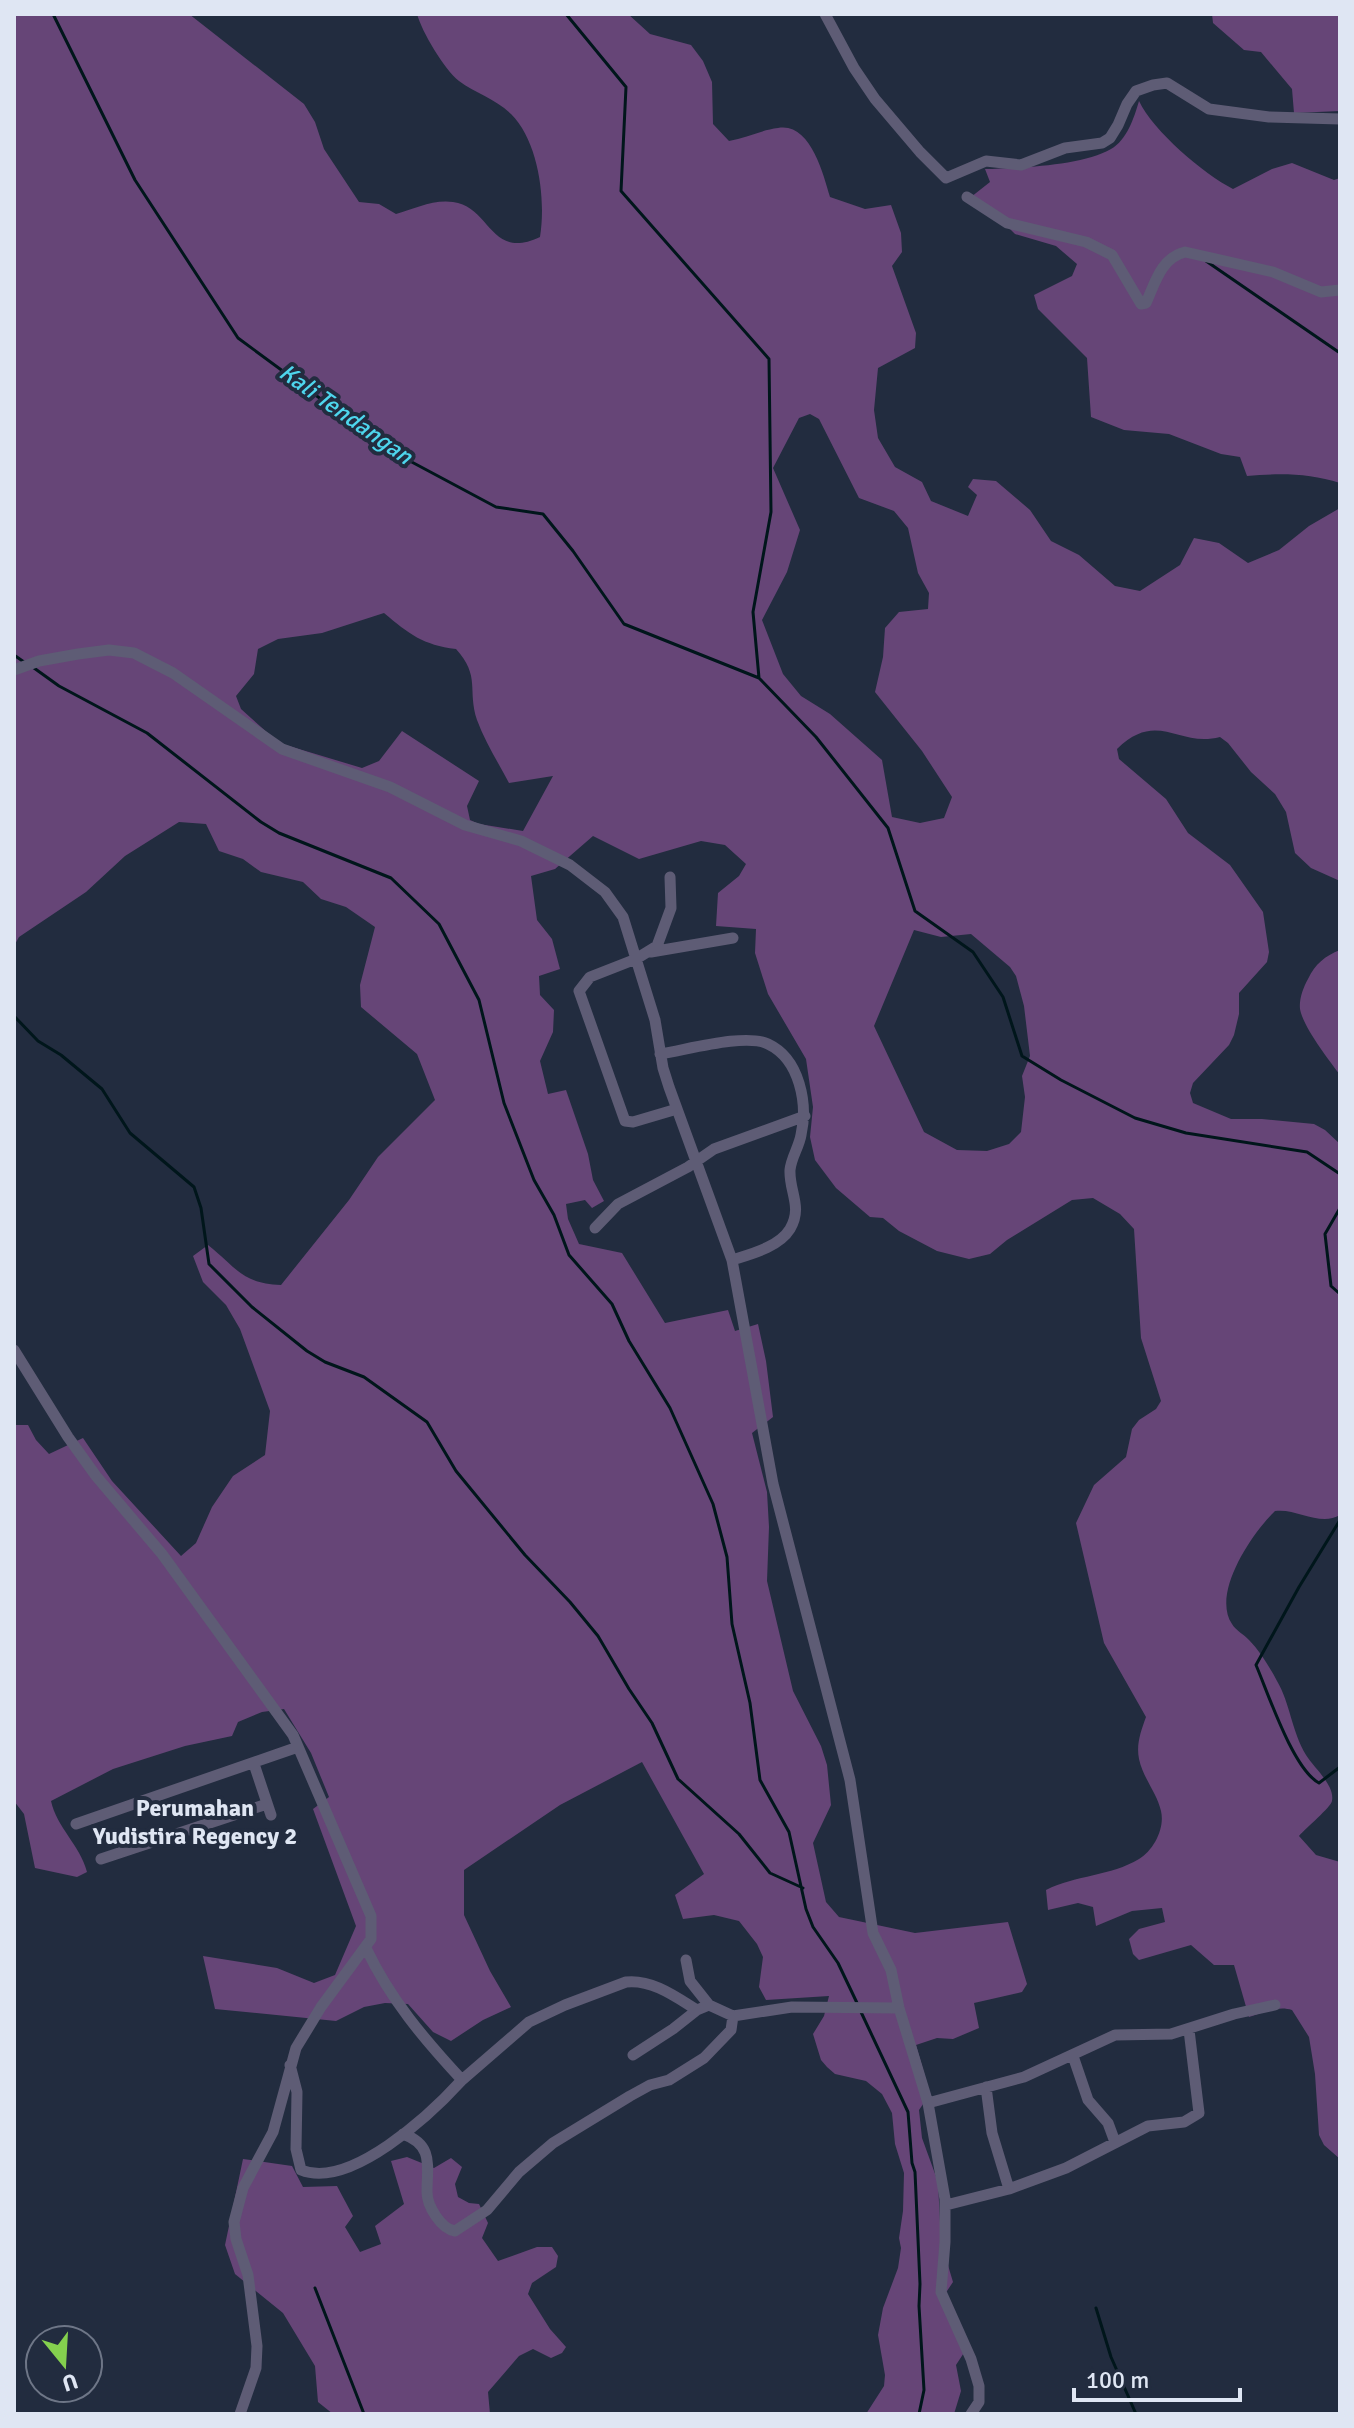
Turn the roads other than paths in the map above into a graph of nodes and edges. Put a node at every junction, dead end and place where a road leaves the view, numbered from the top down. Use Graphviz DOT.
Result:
graph roads {
  1 [pos="825,14"];
  2 [pos="1340,119"];
  3 [pos="967,197"];
  4 [pos="1340,290"];
  5 [pos="17,669"];
  6 [pos="670,877"];
  7 [pos="733,938"];
  8 [pos="642,956"];
  9 [pos="660,1054"];
  10 [pos="677,1109"];
  11 [pos="805,1116"];
  12 [pos="697,1159"];
  13 [pos="595,1228"];
  14 [pos="732,1260"];
  15 [pos="14,1350"];
  16 [pos="298,1747"];
  17 [pos="254,1764"];
  18 [pos="76,1824"];
  19 [pos="101,1859"];
  20 [pos="366,1948"];
  21 [pos="686,1960"];
  22 [pos="1275,2005"];
  23 [pos="703,2008"];
  24 [pos="899,2008"];
  25 [pos="733,2016"];
  26 [pos="1189,2030"];
  27 [pos="633,2055"];
  28 [pos="1073,2056"];
  29 [pos="290,2064"];
  30 [pos="462,2080"];
  31 [pos="986,2087"];
  32 [pos="928,2103"];
  33 [pos="403,2134"];
  34 [pos="1115,2142"];
  35 [pos="1009,2189"];
  36 [pos="946,2205"];
  37 [pos="240,2414"];
  38 [pos="971,2414"];
  1 -- 2 [label="street"];
  3 -- 4 [label="street"];
  5 -- 8 [label="street"];
  6 -- 8 [label="street"];
  7 -- 8 [label="street"];
  8 -- 9 [label="street"];
  8 -- 10 [label="street"];
  9 -- 10 [label="street"];
  9 -- 11 [label="street"];
  10 -- 12 [label="street"];
  11 -- 12 [label="street"];
  11 -- 14 [label="street"];
  12 -- 13 [label="street"];
  12 -- 14 [label="street"];
  14 -- 24 [label="street"];
  15 -- 16 [label="street"];
  16 -- 17 [label="street"];
  16 -- 20 [label="street"];
  17 -- 18 [label="street"];
  17 -- 19 [label="street"];
  20 -- 29 [label="street"];
  20 -- 30 [label="street"];
  21 -- 23 [label="street"];
  22 -- 26 [label="street"];
  23 -- 25 [label="street"];
  23 -- 27 [label="street"];
  23 -- 30 [label="street"];
  24 -- 25 [label="street"];
  24 -- 32 [label="street"];
  25 -- 33 [label="street"];
  26 -- 28 [label="street"];
  26 -- 34 [label="street"];
  28 -- 31 [label="street"];
  28 -- 34 [label="street"];
  29 -- 33 [label="street"];
  29 -- 37 [label="street"];
  30 -- 33 [label="street"];
  31 -- 32 [label="street"];
  31 -- 35 [label="street"];
  32 -- 36 [label="street"];
  34 -- 35 [label="street"];
  35 -- 36 [label="street"];
  36 -- 38 [label="street"];
}
